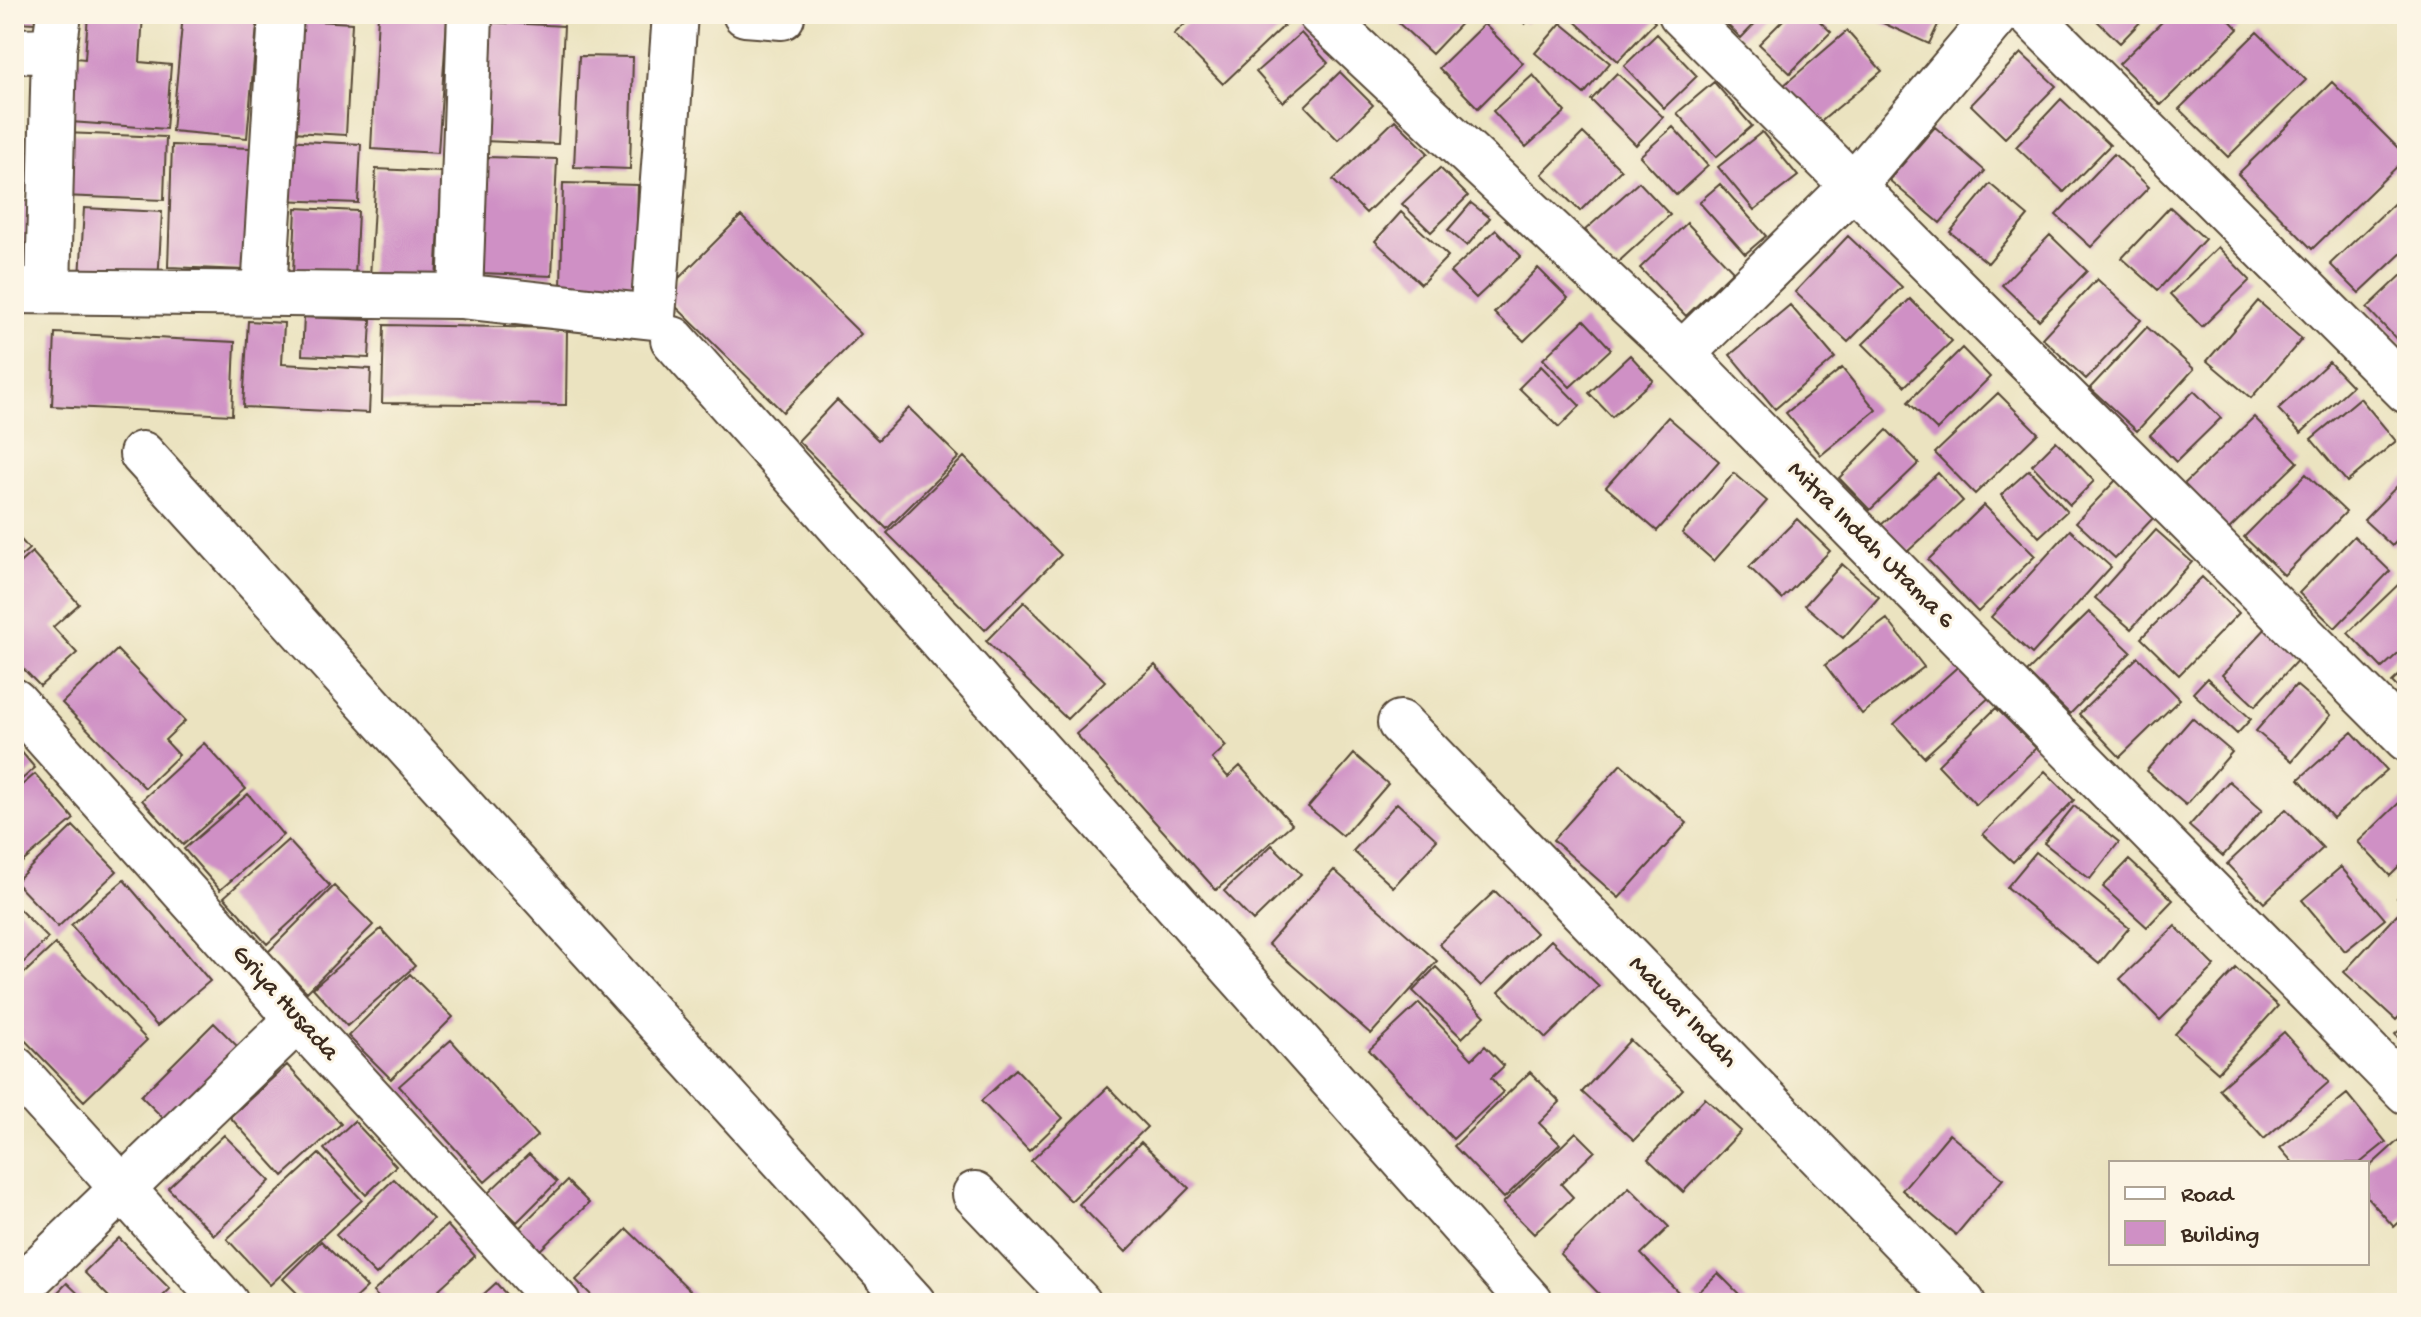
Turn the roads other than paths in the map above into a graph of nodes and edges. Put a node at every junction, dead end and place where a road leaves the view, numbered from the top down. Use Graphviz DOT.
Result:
graph roads {
  1 [pos="281,14"];
  2 [pos="470,14"];
  3 [pos="675,14"];
  4 [pos="1320,14"];
  5 [pos="1681,14"];
  6 [pos="1998,14"];
  7 [pos="2029,14"];
  8 [pos="42,38"];
  9 [pos="1853,186"];
  10 [pos="31,290"];
  11 [pos="264,292"];
  12 [pos="460,296"];
  13 [pos="673,339"];
  14 [pos="1682,354"];
  15 [pos="2407,391"];
  16 [pos="142,454"];
  17 [pos="14,701"];
  18 [pos="1400,723"];
  19 [pos="2407,739"];
  20 [pos="298,1019"];
  21 [pos="14,1068"];
  22 [pos="2407,1092"];
  23 [pos="122,1190"];
  24 [pos="975,1194"];
  25 [pos="14,1293"];
  26 [pos="226,1303"];
  27 [pos="558,1303"];
  28 [pos="913,1303"];
  29 [pos="1079,1303"];
  30 [pos="1531,1303"];
  31 [pos="1963,1303"];
  1 -- 11 [label="street"];
  2 -- 12 [label="street"];
  3 -- 12 [label="street"];
  4 -- 14 [label="street, Mitra Indah Utama 6"];
  5 -- 9 [label="street"];
  6 -- 9 [label="street"];
  7 -- 15 [label="street"];
  8 -- 10 [label="street"];
  9 -- 14 [label="street"];
  9 -- 19 [label="street"];
  10 -- 11 [label="street"];
  11 -- 12 [label="street"];
  13 -- 30 [label="street"];
  14 -- 22 [label="street, Mitra Indah Utama 6"];
  16 -- 28 [label="street"];
  17 -- 20 [label="street, Griya Husada"];
  18 -- 31 [label="street, Mawar Indah"];
  20 -- 23 [label="street"];
  20 -- 27 [label="street, Griya Husada"];
  21 -- 23 [label="street"];
  23 -- 25 [label="street"];
  23 -- 26 [label="street"];
  24 -- 29 [label="street"];
}
